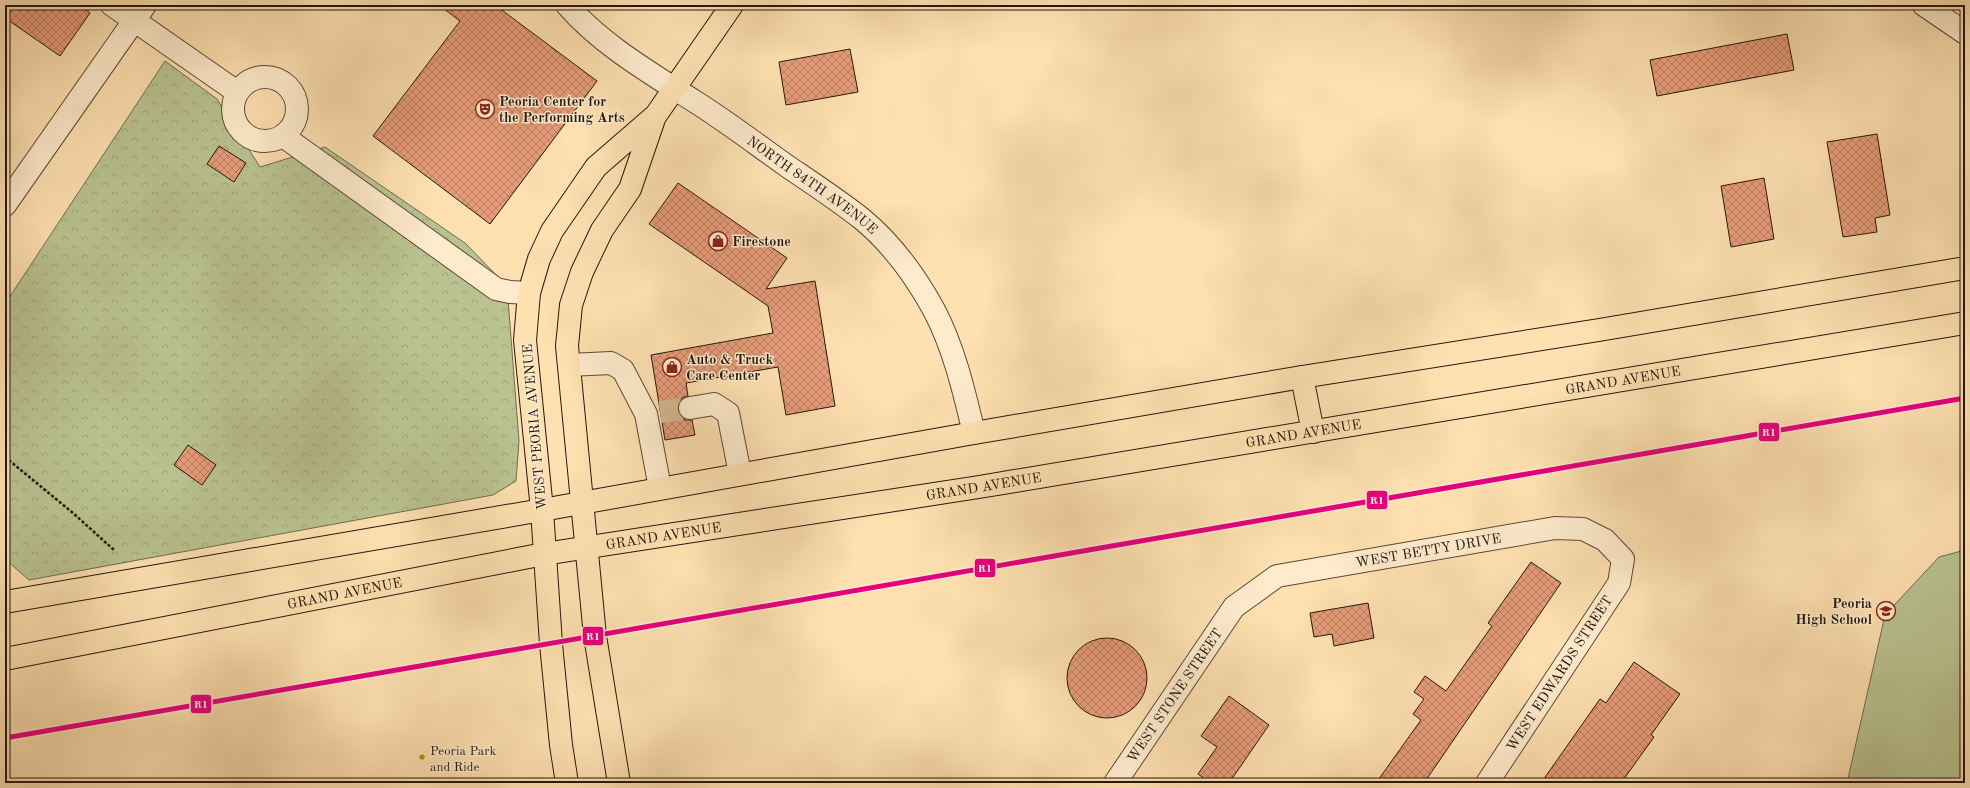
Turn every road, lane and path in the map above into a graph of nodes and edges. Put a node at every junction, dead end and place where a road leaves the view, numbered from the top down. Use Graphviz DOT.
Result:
graph roads {
  1 [pos="112,5"];
  2 [pos="567,5"];
  3 [pos="732,5"];
  4 [pos="1924,5"];
  5 [pos="139,13"];
  6 [pos="1965,33"];
  7 [pos="674,88"];
  8 [pos="237,92"];
  9 [pos="656,115"];
  10 [pos="283,136"];
  11 [pos="5,205"];
  12 [pos="1965,268"];
  13 [pos="529,293"];
  14 [pos="1965,323"];
  15 [pos="569,365"];
  16 [pos="1302,377"];
  17 [pos="690,408"];
  18 [pos="1313,432"];
  19 [pos="974,433"];
  20 [pos="5,457"];
  21 [pos="740,474"];
  22 [pos="660,488"];
  23 [pos="583,502"];
  24 [pos="542,510"];
  25 [pos="588,548"];
  26 [pos="114,550"];
  27 [pos="544,554"];
  28 [pos="1623,559"];
  29 [pos="5,602"];
  30 [pos="1234,607"];
  31 [pos="5,660"];
  32 [pos="567,783"];
  33 [pos="619,783"];
  34 [pos="1115,783"];
  35 [pos="1486,783"];
  1 -- 5 [label="street"];
  2 -- 7 [label="street, NORTH 84TH AVENUE"];
  3 -- 7 [label="main road, WEST PEORIA AVENUE"];
  4 -- 6 [label="street"];
  5 -- 8 [label="street"];
  5 -- 11 [label="street"];
  7 -- 9 [label="main road, WEST PEORIA AVENUE"];
  7 -- 19 [label="street, NORTH 84TH AVENUE"];
  8 -- 10 [label="street"];
  8 -- 10 [label="street"];
  9 -- 13 [label="main road, WEST PEORIA AVENUE"];
  9 -- 15 [label="main road, WEST PEORIA AVENUE"];
  10 -- 13 [label="street"];
  12 -- 16 [label="main road"];
  13 -- 24 [label="main road, WEST PEORIA AVENUE"];
  14 -- 18 [label="main road, GRAND AVENUE"];
  15 -- 22 [label="street"];
  15 -- 23 [label="main road, WEST PEORIA AVENUE"];
  16 -- 18 [label="main road"];
  16 -- 19 [label="main road"];
  17 -- 21 [label="street"];
  18 -- 25 [label="main road, GRAND AVENUE"];
  19 -- 21 [label="main road"];
  20 -- 26 [label="path"];
  21 -- 22 [label="main road"];
  22 -- 23 [label="main road"];
  23 -- 24 [label="main road"];
  23 -- 25 [label="main road, WEST PEORIA AVENUE"];
  24 -- 27 [label="main road, WEST PEORIA AVENUE"];
  24 -- 29 [label="main road"];
  25 -- 27 [label="main road, GRAND AVENUE"];
  25 -- 33 [label="main road, WEST PEORIA AVENUE"];
  27 -- 31 [label="main road, GRAND AVENUE"];
  27 -- 32 [label="main road, WEST PEORIA AVENUE"];
  28 -- 30 [label="street, WEST BETTY DRIVE"];
  28 -- 35 [label="street, WEST EDWARDS STREET"];
  30 -- 34 [label="street, WEST STONE STREET"];
}
